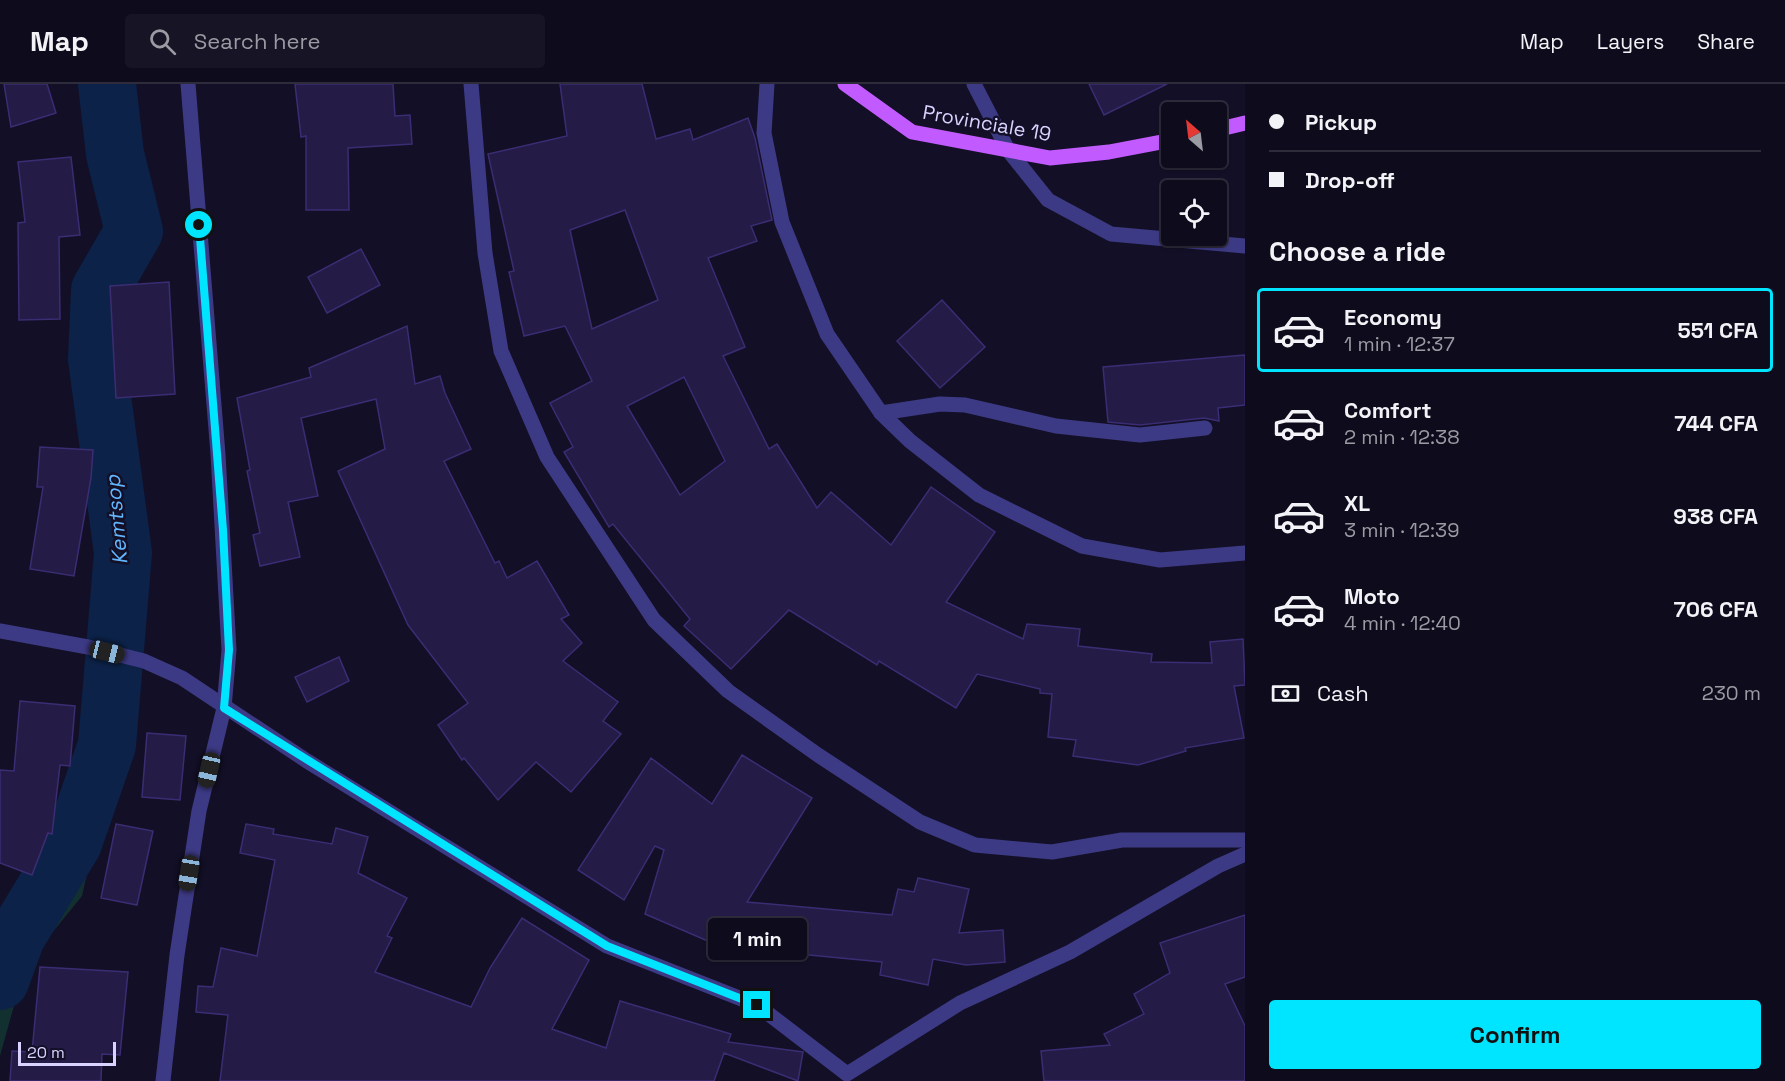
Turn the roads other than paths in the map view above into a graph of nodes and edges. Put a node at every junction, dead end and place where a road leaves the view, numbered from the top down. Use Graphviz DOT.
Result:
graph roads {
  1 [pos="188,84"];
  2 [pos="471,84"];
  3 [pos="767,84"];
  4 [pos="845,84"];
  5 [pos="974,84"];
  6 [pos="1245,123"];
  7 [pos="1227,127"];
  8 [pos="1161,142"];
  9 [pos="1008,150"];
  10 [pos="1245,246"];
  11 [pos="881,413"];
  12 [pos="1205,428"];
  13 [pos="1245,553"];
  14 [pos="0,631"];
  15 [pos="224,708"];
  16 [pos="1245,840"];
  17 [pos="1245,854"];
  18 [pos="850,1078"];
  19 [pos="162,1081"];
  1 -- 15 [label="street"];
  2 -- 16 [label="street"];
  3 -- 11 [label="street"];
  4 -- 9 [label="main road, Provinciale 19"];
  5 -- 9 [label="street"];
  6 -- 7 [label="main road"];
  8 -- 9 [label="main road, Provinciale 19"];
  9 -- 10 [label="street"];
  11 -- 12 [label="street"];
  11 -- 13 [label="street"];
  14 -- 15 [label="street"];
  15 -- 18 [label="street"];
  15 -- 19 [label="street"];
  17 -- 18 [label="street"];
}
